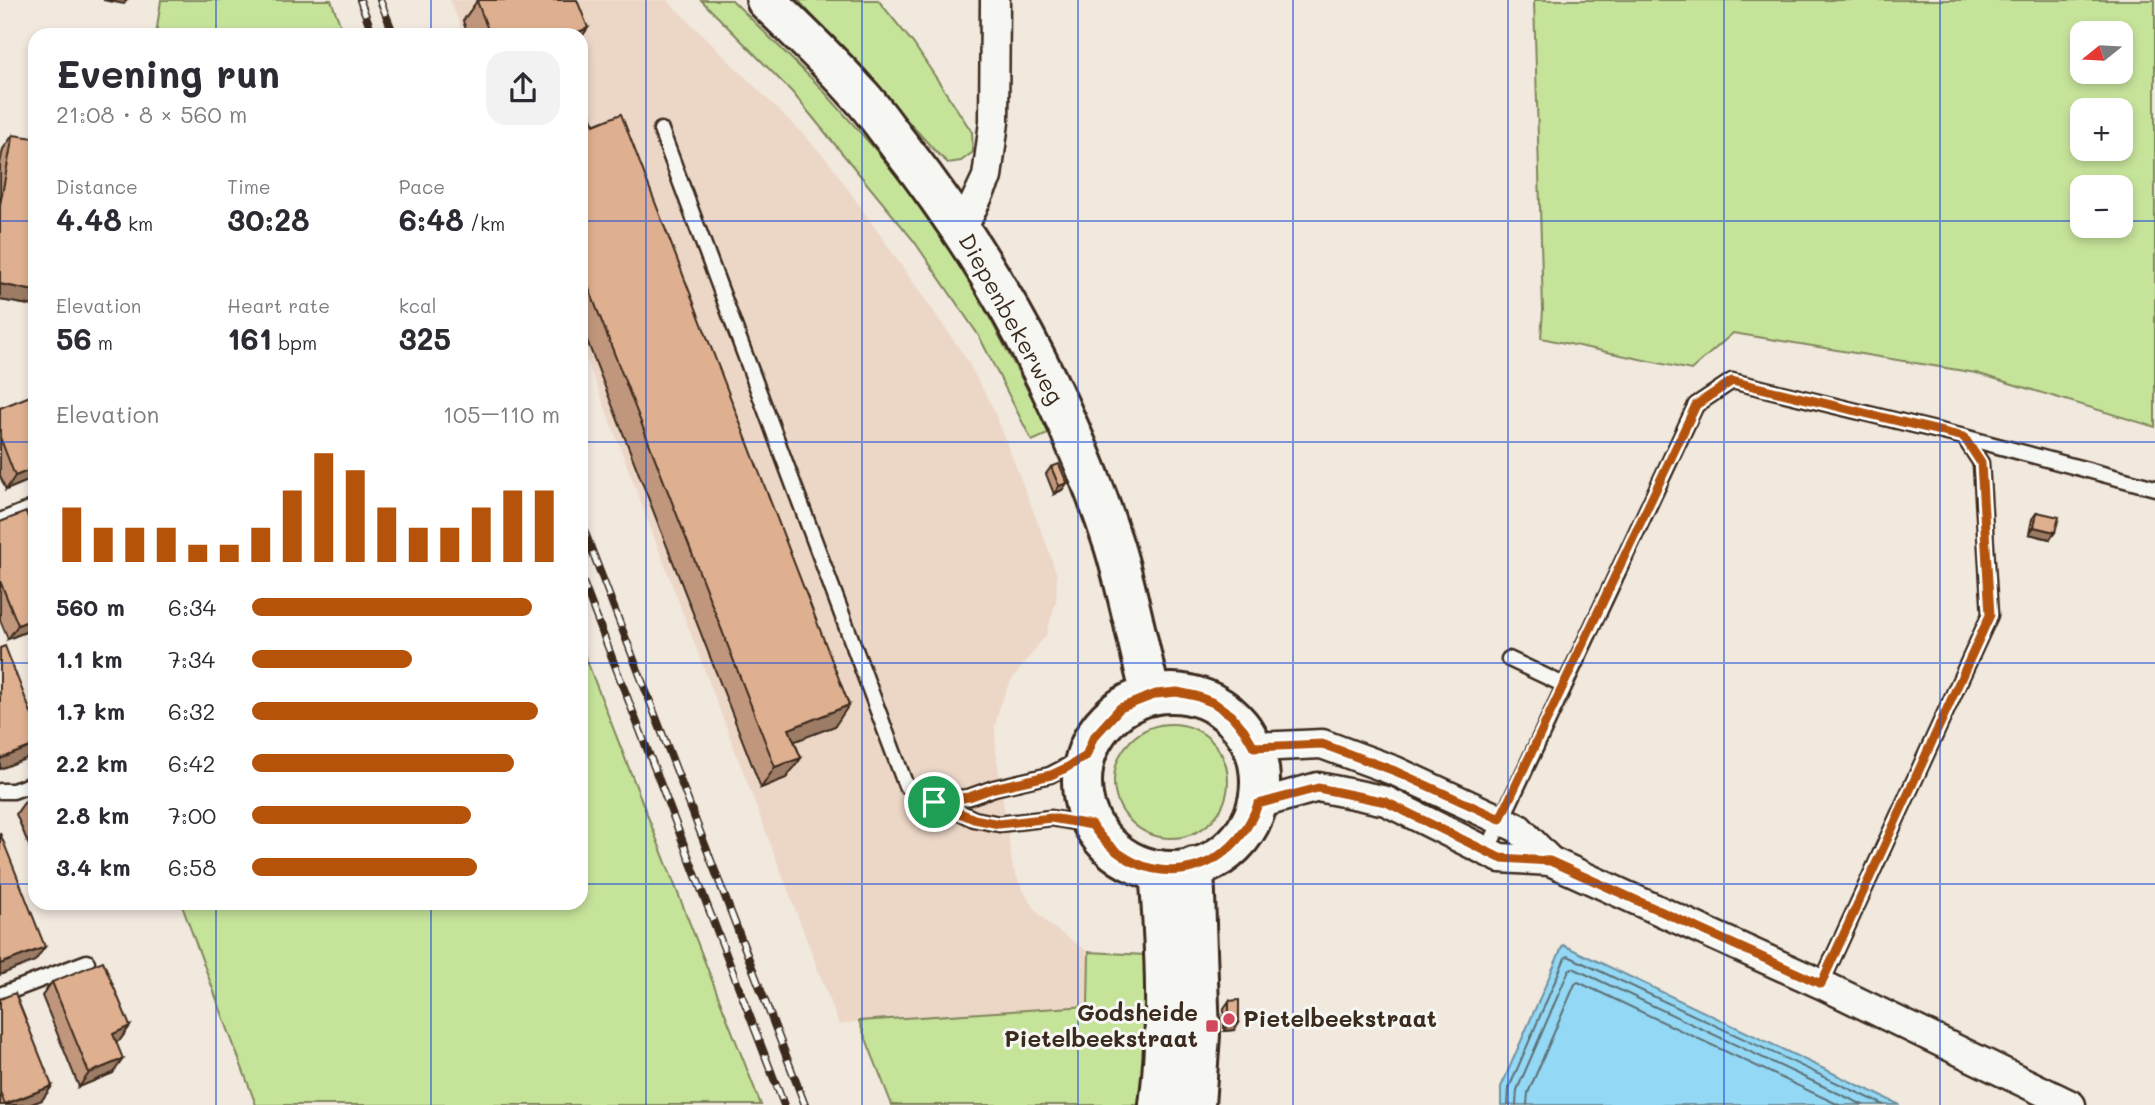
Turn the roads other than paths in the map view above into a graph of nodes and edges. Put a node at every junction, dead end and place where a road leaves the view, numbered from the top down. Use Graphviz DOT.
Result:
graph roads {
  1 [pos="766,0"];
  2 [pos="995,0"];
  3 [pos="661,130"];
  4 [pos="962,230"];
  5 [pos="1964,437"];
  6 [pos="2155,488"];
  7 [pos="28,510"];
  8 [pos="0,520"];
  9 [pos="1509,659"];
  10 [pos="1564,685"];
  11 [pos="1151,695"];
  12 [pos="1254,747"];
  13 [pos="1086,756"];
  14 [pos="28,786"];
  15 [pos="0,791"];
  16 [pos="934,802"];
  17 [pos="1258,804"];
  18 [pos="1500,819"];
  19 [pos="1092,825"];
  20 [pos="1487,851"];
  21 [pos="1550,861"];
  22 [pos="1177,869"];
  23 [pos="87,962"];
  24 [pos="1821,984"];
  25 [pos="0,995"];
  26 [pos="1159,1105"];
  27 [pos="1195,1105"];
  28 [pos="2071,1105"];
  1 -- 4 [label="main road, Diepenbekerweg"];
  2 -- 4 [label="street"];
  3 -- 16 [label="lane"];
  4 -- 11 [label="main road, Diepenbekerweg"];
  5 -- 6 [label="lane"];
  5 -- 10 [label="lane"];
  5 -- 24 [label="lane"];
  7 -- 8 [label="lane"];
  9 -- 10 [label="lane"];
  10 -- 18 [label="lane"];
  11 -- 12 [label="main road"];
  11 -- 13 [label="main road"];
  12 -- 17 [label="main road"];
  12 -- 18 [label="street"];
  13 -- 16 [label="lane"];
  13 -- 19 [label="main road"];
  14 -- 15 [label="lane"];
  16 -- 19 [label="lane"];
  17 -- 20 [label="street"];
  17 -- 22 [label="main road"];
  18 -- 20 [label="lane"];
  18 -- 21 [label="street"];
  19 -- 22 [label="main road"];
  20 -- 21 [label="street"];
  21 -- 24 [label="street"];
  22 -- 26 [label="main road"];
  22 -- 27 [label="main road"];
  23 -- 25 [label="lane"];
  24 -- 28 [label="street"];
}
